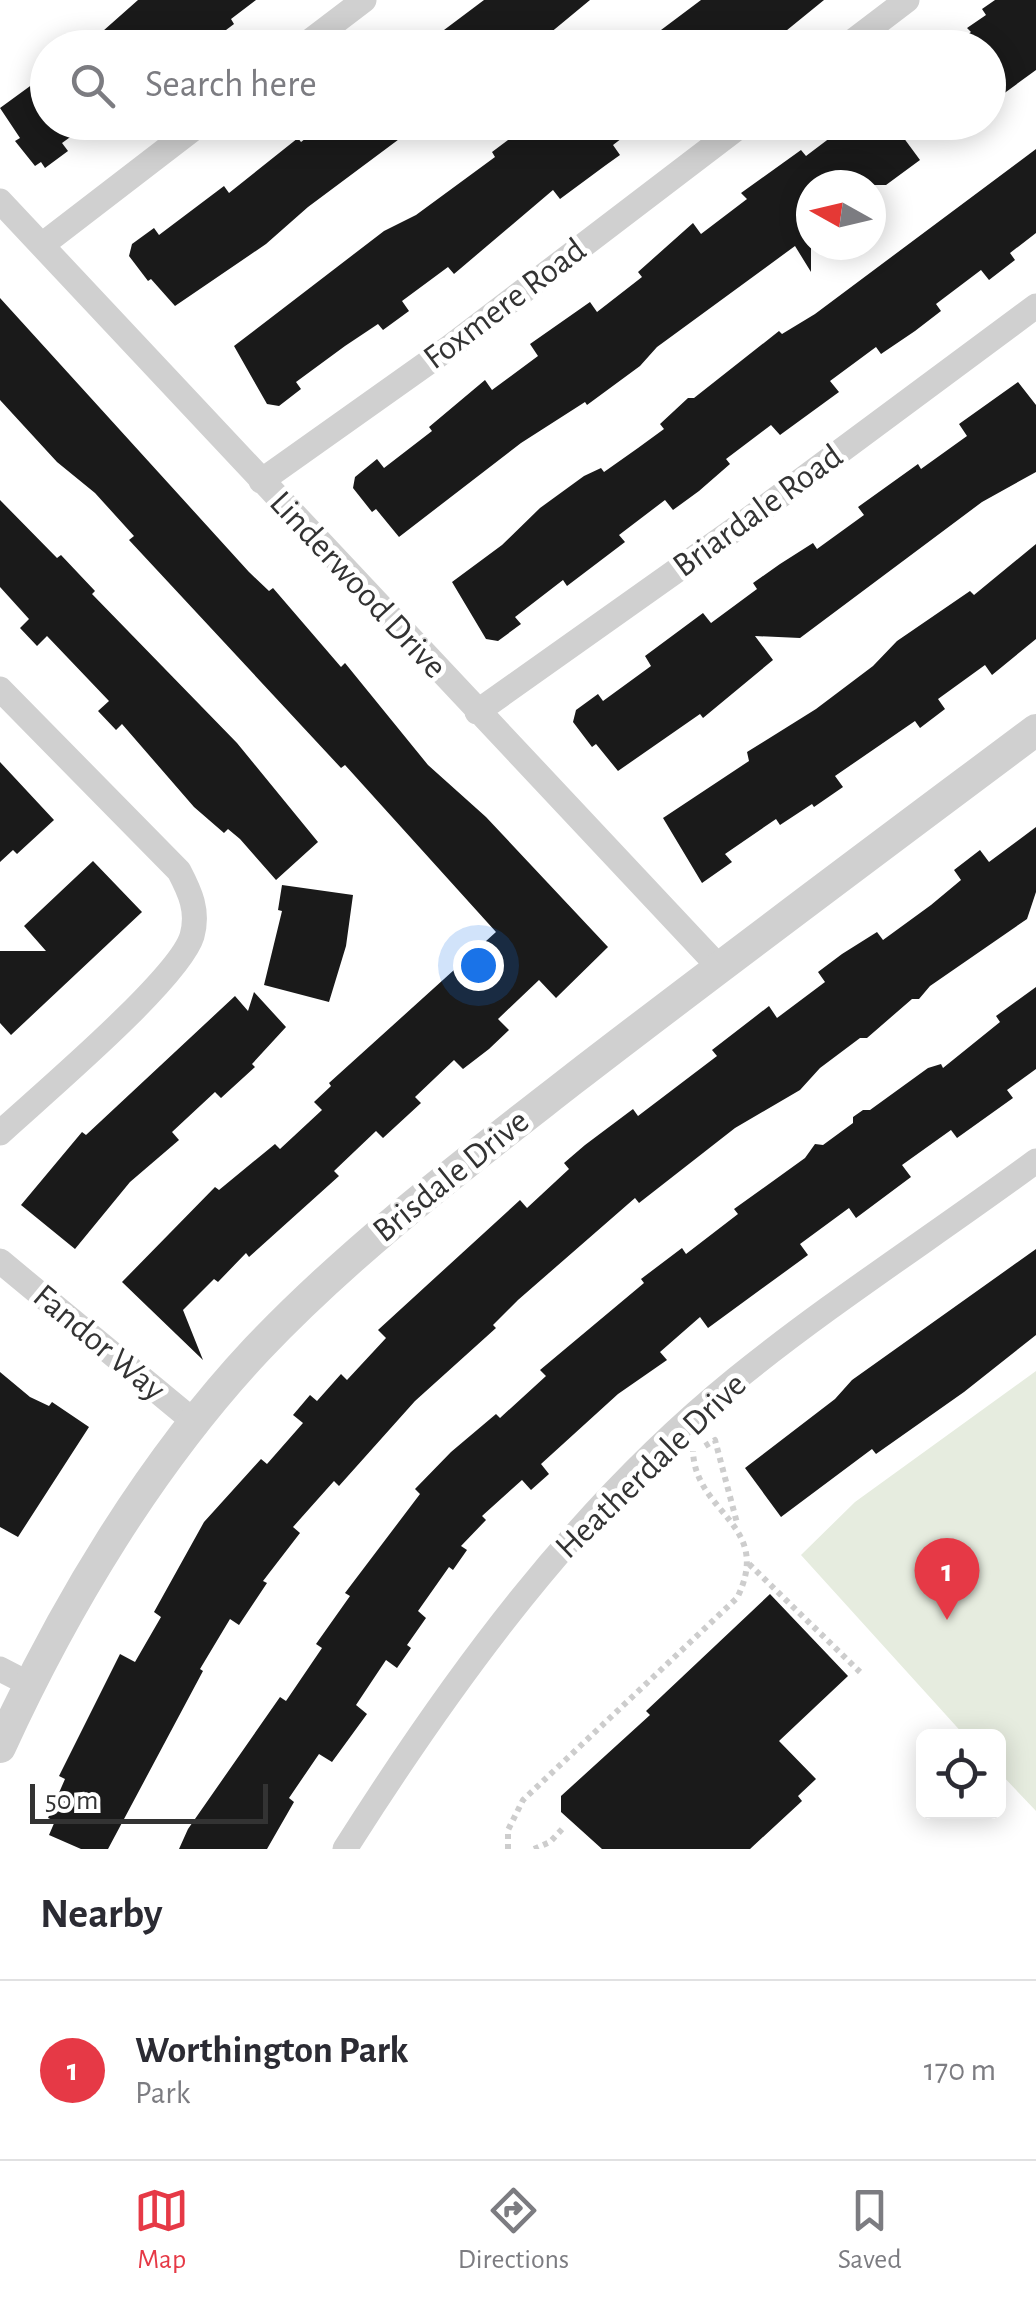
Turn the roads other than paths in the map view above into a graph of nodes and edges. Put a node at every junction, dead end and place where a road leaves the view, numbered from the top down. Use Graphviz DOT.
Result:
graph roads {
  1 [pos="364,0"];
  2 [pos="907,0"];
  3 [pos="325,30"];
  4 [pos="868,30"];
  5 [pos="179,140"];
  6 [pos="721,140"];
  7 [pos="0,202"];
  8 [pos="42,245"];
  9 [pos="1036,306"];
  10 [pos="261,481"];
  11 [pos="0,689"];
  12 [pos="477,712"];
  13 [pos="1036,730"];
  14 [pos="719,967"];
  15 [pos="0,1133"];
  16 [pos="1036,1162"];
  17 [pos="0,1261"];
  18 [pos="197,1424"];
  19 [pos="14,1676"];
  20 [pos="0,1747"];
  21 [pos="345,1849"];
  1 -- 3 [label="street"];
  2 -- 4 [label="street"];
  5 -- 8 [label="street"];
  6 -- 10 [label="street, Foxmere Road"];
  7 -- 8 [label="street, Linderwood Drive"];
  8 -- 10 [label="street, Linderwood Drive"];
  9 -- 12 [label="street, Briardale Road"];
  10 -- 12 [label="street, Linderwood Drive"];
  11 -- 15 [label="street"];
  12 -- 14 [label="street, Linderwood Drive"];
  13 -- 14 [label="street, Brisdale Drive"];
  14 -- 18 [label="street, Brisdale Drive"];
  16 -- 21 [label="street, Heatherdale Drive"];
  17 -- 18 [label="street, Fandor Way"];
  18 -- 19 [label="street, Brisdale Drive"];
  19 -- 20 [label="street, Brisdale Drive"];
}
